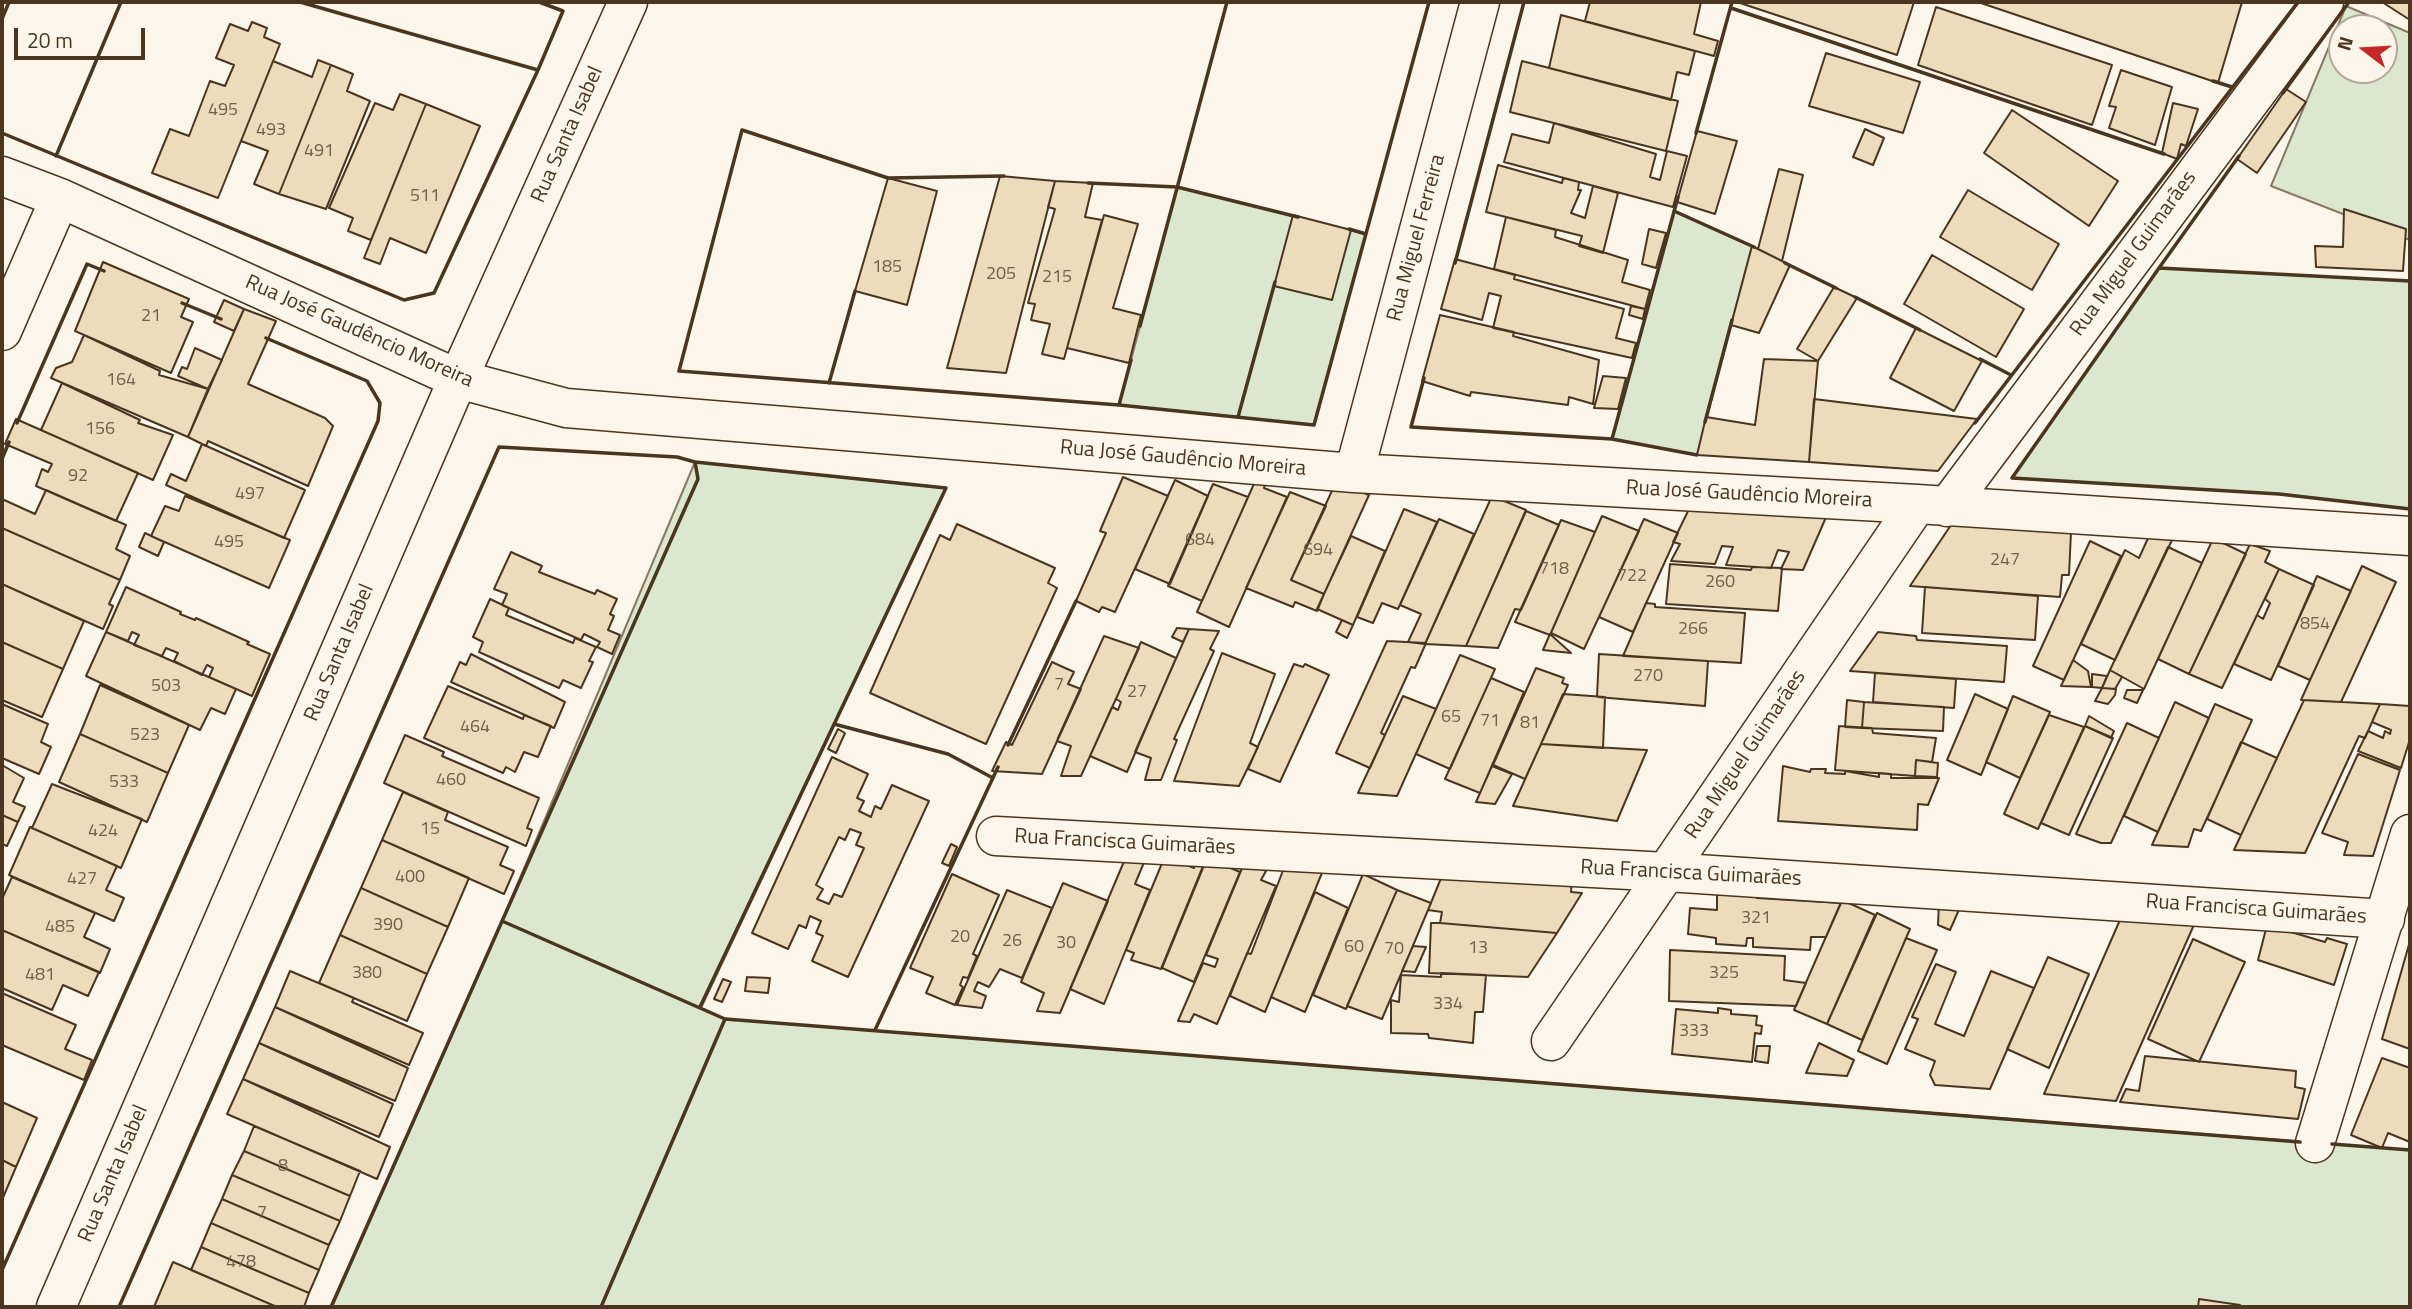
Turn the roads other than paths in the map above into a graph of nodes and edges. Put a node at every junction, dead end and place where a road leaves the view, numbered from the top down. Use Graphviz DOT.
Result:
graph roads {
  1 [pos="628,2"];
  2 [pos="1480,2"];
  3 [pos="2324,2"];
  4 [pos="2,176"];
  5 [pos="60,198"];
  6 [pos="2,331"];
  7 [pos="458,379"];
  8 [pos="1354,473"];
  9 [pos="1932,505"];
  10 [pos="2410,536"];
  11 [pos="2410,834"];
  12 [pos="996,836"];
  13 [pos="1667,872"];
  14 [pos="2385,919"];
  15 [pos="1551,1041"];
  16 [pos="2315,1143"];
  17 [pos="56,1307"];
  1 -- 7 [label="street, Rua Santa Isabel"];
  2 -- 8 [label="street, Rua Miguel Ferreira"];
  3 -- 9 [label="street, Rua Miguel Guimarães"];
  4 -- 5 [label="street, Rua José Gaudêncio Moreira"];
  5 -- 6 [label="street"];
  5 -- 7 [label="street, Rua José Gaudêncio Moreira"];
  7 -- 8 [label="street, Rua José Gaudêncio Moreira"];
  7 -- 17 [label="street, Rua Santa Isabel"];
  8 -- 9 [label="street, Rua José Gaudêncio Moreira"];
  9 -- 10 [label="street, Rua José Gaudêncio Moreira"];
  9 -- 13 [label="street, Rua Miguel Guimarães"];
  11 -- 14 [label="street"];
  12 -- 13 [label="street, Rua Francisca Guimarães"];
  13 -- 14 [label="street, Rua Francisca Guimarães"];
  13 -- 15 [label="street, Rua Miguel Guimarães"];
  14 -- 16 [label="street"];
}
